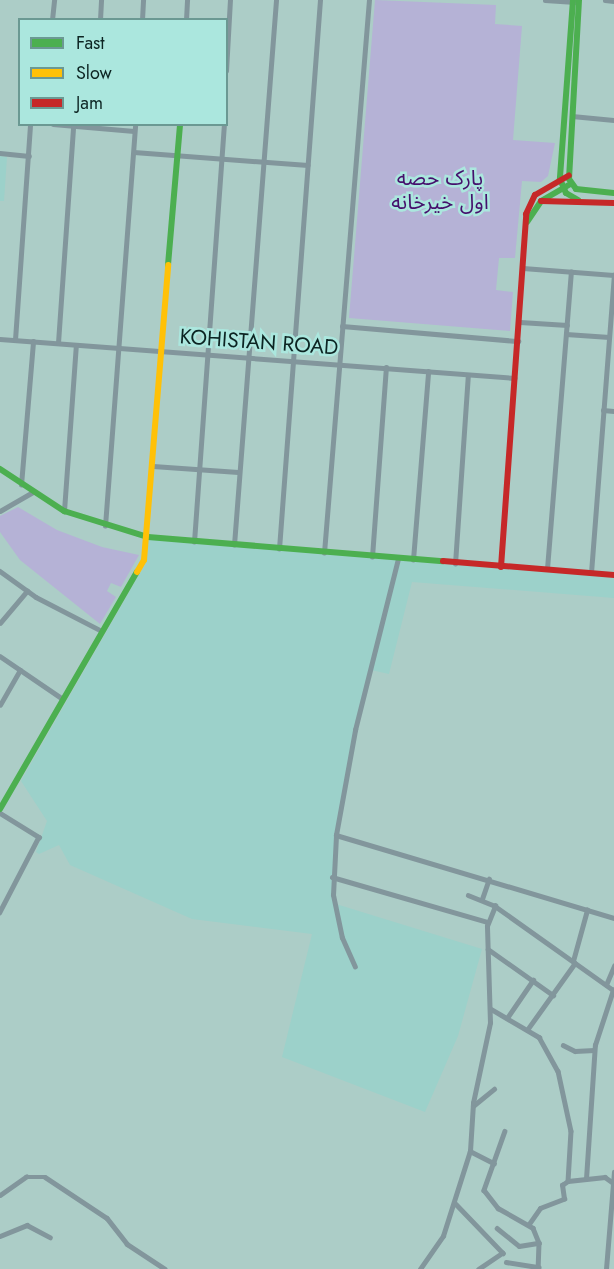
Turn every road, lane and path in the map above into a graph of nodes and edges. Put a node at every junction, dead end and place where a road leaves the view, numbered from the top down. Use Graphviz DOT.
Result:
graph roads {
  1 [pos="54,0"];
  2 [pos="101,0"];
  3 [pos="143,0"];
  4 [pos="187,0"];
  5 [pos="230,0"];
  6 [pos="276,0"];
  7 [pos="320,0"];
  8 [pos="369,0"];
  9 [pos="545,0"];
  10 [pos="605,0"];
  11 [pos="576,1"];
  12 [pos="614,1"];
  13 [pos="52,18"];
  14 [pos="100,18"];
  15 [pos="142,18"];
  16 [pos="186,18"];
  17 [pos="228,36"];
  18 [pos="567,86"];
  19 [pos="574,87"];
  20 [pos="572,116"];
  21 [pos="614,120"];
  22 [pos="30,126"];
  23 [pos="66,126"];
  24 [pos="135,126"];
  25 [pos="180,126"];
  26 [pos="224,126"];
  27 [pos="73,127"];
  28 [pos="92,127"];
  29 [pos="134,131"];
  30 [pos="134,152"];
  31 [pos="0,153"];
  32 [pos="29,156"];
  33 [pos="179,156"];
  34 [pos="222,158"];
  35 [pos="263,162"];
  36 [pos="308,165"];
  37 [pos="569,175"];
  38 [pos="560,179"];
  39 [pos="574,187"];
  40 [pos="563,188"];
  41 [pos="614,193"];
  42 [pos="578,200"];
  43 [pos="541,201"];
  44 [pos="614,203"];
  45 [pos="526,223"];
  46 [pos="524,268"];
  47 [pos="571,272"];
  48 [pos="614,275"];
  49 [pos="520,322"];
  50 [pos="567,325"];
  51 [pos="342,326"];
  52 [pos="566,334"];
  53 [pos="609,337"];
  54 [pos="0,339"];
  55 [pos="15,340"];
  56 [pos="518,340"];
  57 [pos="33,342"];
  58 [pos="57,343"];
  59 [pos="76,345"];
  60 [pos="611,346"];
  61 [pos="119,348"];
  62 [pos="162,351"];
  63 [pos="204,355"];
  64 [pos="248,358"];
  65 [pos="291,361"];
  66 [pos="339,365"];
  67 [pos="386,368"];
  68 [pos="428,372"];
  69 [pos="468,375"];
  70 [pos="516,378"];
  71 [pos="603,410"];
  72 [pos="614,411"];
  73 [pos="153,466"];
  74 [pos="197,468"];
  75 [pos="0,469"];
  76 [pos="238,472"];
  77 [pos="21,485"];
  78 [pos="33,492"];
  79 [pos="0,511"];
  80 [pos="64,511"];
  81 [pos="105,526"];
  82 [pos="148,537"];
  83 [pos="194,542"];
  84 [pos="234,545"];
  85 [pos="279,549"];
  86 [pos="324,552"];
  87 [pos="372,557"];
  88 [pos="398,559"];
  89 [pos="413,560"];
  90 [pos="455,564"];
  91 [pos="501,567"];
  92 [pos="547,569"];
  93 [pos="0,571"];
  94 [pos="591,573"];
  95 [pos="614,575"];
  96 [pos="27,591"];
  97 [pos="0,622"];
  98 [pos="102,631"];
  99 [pos="0,656"];
  100 [pos="20,670"];
  101 [pos="63,699"];
  102 [pos="0,705"];
  103 [pos="0,811"];
  104 [pos="336,835"];
  105 [pos="333,877"];
  106 [pos="489,879"];
  107 [pos="468,895"];
  108 [pos="482,899"];
  109 [pos="495,906"];
  110 [pos="587,910"];
  111 [pos="0,912"];
  112 [pos="614,918"];
  113 [pos="488,922"];
  114 [pos="488,949"];
  115 [pos="574,962"];
  116 [pos="614,966"];
  117 [pos="355,967"];
  118 [pos="533,980"];
  119 [pos="606,985"];
  120 [pos="613,990"];
  121 [pos="553,995"];
  122 [pos="491,1010"];
  123 [pos="507,1018"];
  124 [pos="527,1030"];
  125 [pos="563,1045"];
  126 [pos="594,1050"];
  127 [pos="494,1089"];
  128 [pos="473,1106"];
  129 [pos="505,1131"];
  130 [pos="470,1151"];
  131 [pos="494,1163"];
  132 [pos="614,1172"];
  133 [pos="586,1179"];
  134 [pos="568,1181"];
  135 [pos="612,1182"];
  136 [pos="0,1195"];
  137 [pos="456,1204"];
  138 [pos="529,1224"];
  139 [pos="497,1228"];
  140 [pos="0,1236"];
  141 [pos="50,1237"];
  142 [pos="539,1243"];
  143 [pos="506,1262"];
  144 [pos="538,1268"];
  145 [pos="165,1269"];
  146 [pos="420,1269"];
  147 [pos="479,1269"];
  148 [pos="606,1269"];
  1 -- 13 [label="street"];
  2 -- 14 [label="street"];
  3 -- 15 [label="street"];
  4 -- 16 [label="street"];
  5 -- 17 [label="street"];
  6 -- 35 [label="street"];
  7 -- 36 [label="street"];
  8 -- 51 [label="street"];
  9 -- 11 [label="street"];
  10 -- 12 [label="street"];
  11 -- 18 [label="street"];
  11 -- 19 [label="street"];
  18 -- 19 [label="street"];
  18 -- 38 [label="street"];
  19 -- 20 [label="street"];
  20 -- 21 [label="street"];
  20 -- 37 [label="street"];
  22 -- 32 [label="street"];
  23 -- 27 [label="street"];
  24 -- 29 [label="street"];
  25 -- 33 [label="street"];
  26 -- 34 [label="street"];
  27 -- 28 [label="street"];
  27 -- 58 [label="street"];
  28 -- 29 [label="street"];
  29 -- 30 [label="street"];
  30 -- 33 [label="street"];
  30 -- 61 [label="street"];
  31 -- 32 [label="street"];
  32 -- 55 [label="street"];
  33 -- 34 [label="street"];
  33 -- 62 [label="street"];
  34 -- 35 [label="street"];
  34 -- 63 [label="street"];
  35 -- 36 [label="street"];
  35 -- 64 [label="street"];
  36 -- 65 [label="street"];
  37 -- 38 [label="street"];
  37 -- 39 [label="street"];
  38 -- 40 [label="street"];
  38 -- 45 [label="street"];
  39 -- 40 [label="street"];
  39 -- 41 [label="street"];
  40 -- 42 [label="street"];
  40 -- 43 [label="street"];
  42 -- 43 [label="street"];
  42 -- 44 [label="street"];
  43 -- 45 [label="street"];
  45 -- 46 [label="street"];
  46 -- 47 [label="street"];
  46 -- 49 [label="street"];
  47 -- 48 [label="street"];
  47 -- 50 [label="street"];
  48 -- 53 [label="street"];
  49 -- 50 [label="street"];
  49 -- 56 [label="street"];
  50 -- 52 [label="street"];
  51 -- 56 [label="street"];
  51 -- 66 [label="street"];
  52 -- 53 [label="street"];
  52 -- 92 [label="street"];
  53 -- 60 [label="street"];
  54 -- 55 [label="street, KOHISTAN ROAD"];
  55 -- 57 [label="street, KOHISTAN ROAD"];
  56 -- 70 [label="street"];
  57 -- 58 [label="street, KOHISTAN ROAD"];
  57 -- 77 [label="street"];
  58 -- 59 [label="street, KOHISTAN ROAD"];
  59 -- 61 [label="street, KOHISTAN ROAD"];
  59 -- 80 [label="street"];
  60 -- 71 [label="street"];
  61 -- 62 [label="street, KOHISTAN ROAD"];
  61 -- 81 [label="street"];
  62 -- 63 [label="street, KOHISTAN ROAD"];
  62 -- 73 [label="street"];
  63 -- 64 [label="street, KOHISTAN ROAD"];
  63 -- 74 [label="street"];
  64 -- 65 [label="street, KOHISTAN ROAD"];
  64 -- 76 [label="street"];
  65 -- 66 [label="street, KOHISTAN ROAD"];
  65 -- 85 [label="street"];
  66 -- 67 [label="street, KOHISTAN ROAD"];
  66 -- 86 [label="street"];
  67 -- 68 [label="street, KOHISTAN ROAD"];
  67 -- 87 [label="street"];
  68 -- 69 [label="street, KOHISTAN ROAD"];
  68 -- 89 [label="street"];
  69 -- 70 [label="street, KOHISTAN ROAD"];
  69 -- 90 [label="street"];
  70 -- 91 [label="street"];
  71 -- 72 [label="street"];
  71 -- 94 [label="street"];
  73 -- 74 [label="street"];
  73 -- 82 [label="street"];
  74 -- 76 [label="street"];
  74 -- 83 [label="street"];
  75 -- 77 [label="street"];
  76 -- 84 [label="street"];
  77 -- 78 [label="street"];
  78 -- 79 [label="street"];
  78 -- 80 [label="street"];
  80 -- 81 [label="street"];
  81 -- 82 [label="street"];
  82 -- 83 [label="street"];
  82 -- 98 [label="street"];
  83 -- 84 [label="street"];
  84 -- 85 [label="street"];
  85 -- 86 [label="street"];
  86 -- 87 [label="street"];
  87 -- 88 [label="street"];
  88 -- 89 [label="street"];
  88 -- 104 [label="street"];
  89 -- 90 [label="street"];
  90 -- 91 [label="street"];
  91 -- 92 [label="street"];
  92 -- 94 [label="street"];
  93 -- 96 [label="street"];
  94 -- 95 [label="street"];
  96 -- 97 [label="street"];
  96 -- 98 [label="street"];
  98 -- 101 [label="street"];
  99 -- 100 [label="street"];
  100 -- 101 [label="street"];
  100 -- 102 [label="street"];
  101 -- 103 [label="street"];
  103 -- 111 [label="street"];
  104 -- 105 [label="street"];
  104 -- 106 [label="street"];
  105 -- 113 [label="street"];
  105 -- 117 [label="street"];
  106 -- 108 [label="street"];
  106 -- 110 [label="street"];
  107 -- 108 [label="street"];
  108 -- 109 [label="street"];
  109 -- 113 [label="street"];
  109 -- 115 [label="street"];
  110 -- 112 [label="street"];
  110 -- 115 [label="street"];
  113 -- 114 [label="street"];
  114 -- 118 [label="street"];
  114 -- 122 [label="street"];
  115 -- 119 [label="street"];
  115 -- 121 [label="street"];
  116 -- 119 [label="street"];
  118 -- 121 [label="street"];
  118 -- 123 [label="street"];
  119 -- 120 [label="street"];
  120 -- 126 [label="street"];
  121 -- 124 [label="street"];
  122 -- 123 [label="street"];
  122 -- 128 [label="street"];
  123 -- 124 [label="street"];
  124 -- 134 [label="street"];
  125 -- 126 [label="street"];
  126 -- 133 [label="street"];
  127 -- 128 [label="street"];
  128 -- 130 [label="street"];
  129 -- 131 [label="street"];
  130 -- 131 [label="street"];
  130 -- 137 [label="street"];
  131 -- 138 [label="street"];
  132 -- 135 [label="street"];
  133 -- 134 [label="street"];
  133 -- 135 [label="street"];
  134 -- 138 [label="street"];
  135 -- 148 [label="street"];
  136 -- 145 [label="street"];
  137 -- 146 [label="street"];
  137 -- 147 [label="street"];
  138 -- 142 [label="street"];
  139 -- 142 [label="street"];
  140 -- 141 [label="street"];
  142 -- 144 [label="street"];
  143 -- 144 [label="street"];
}
